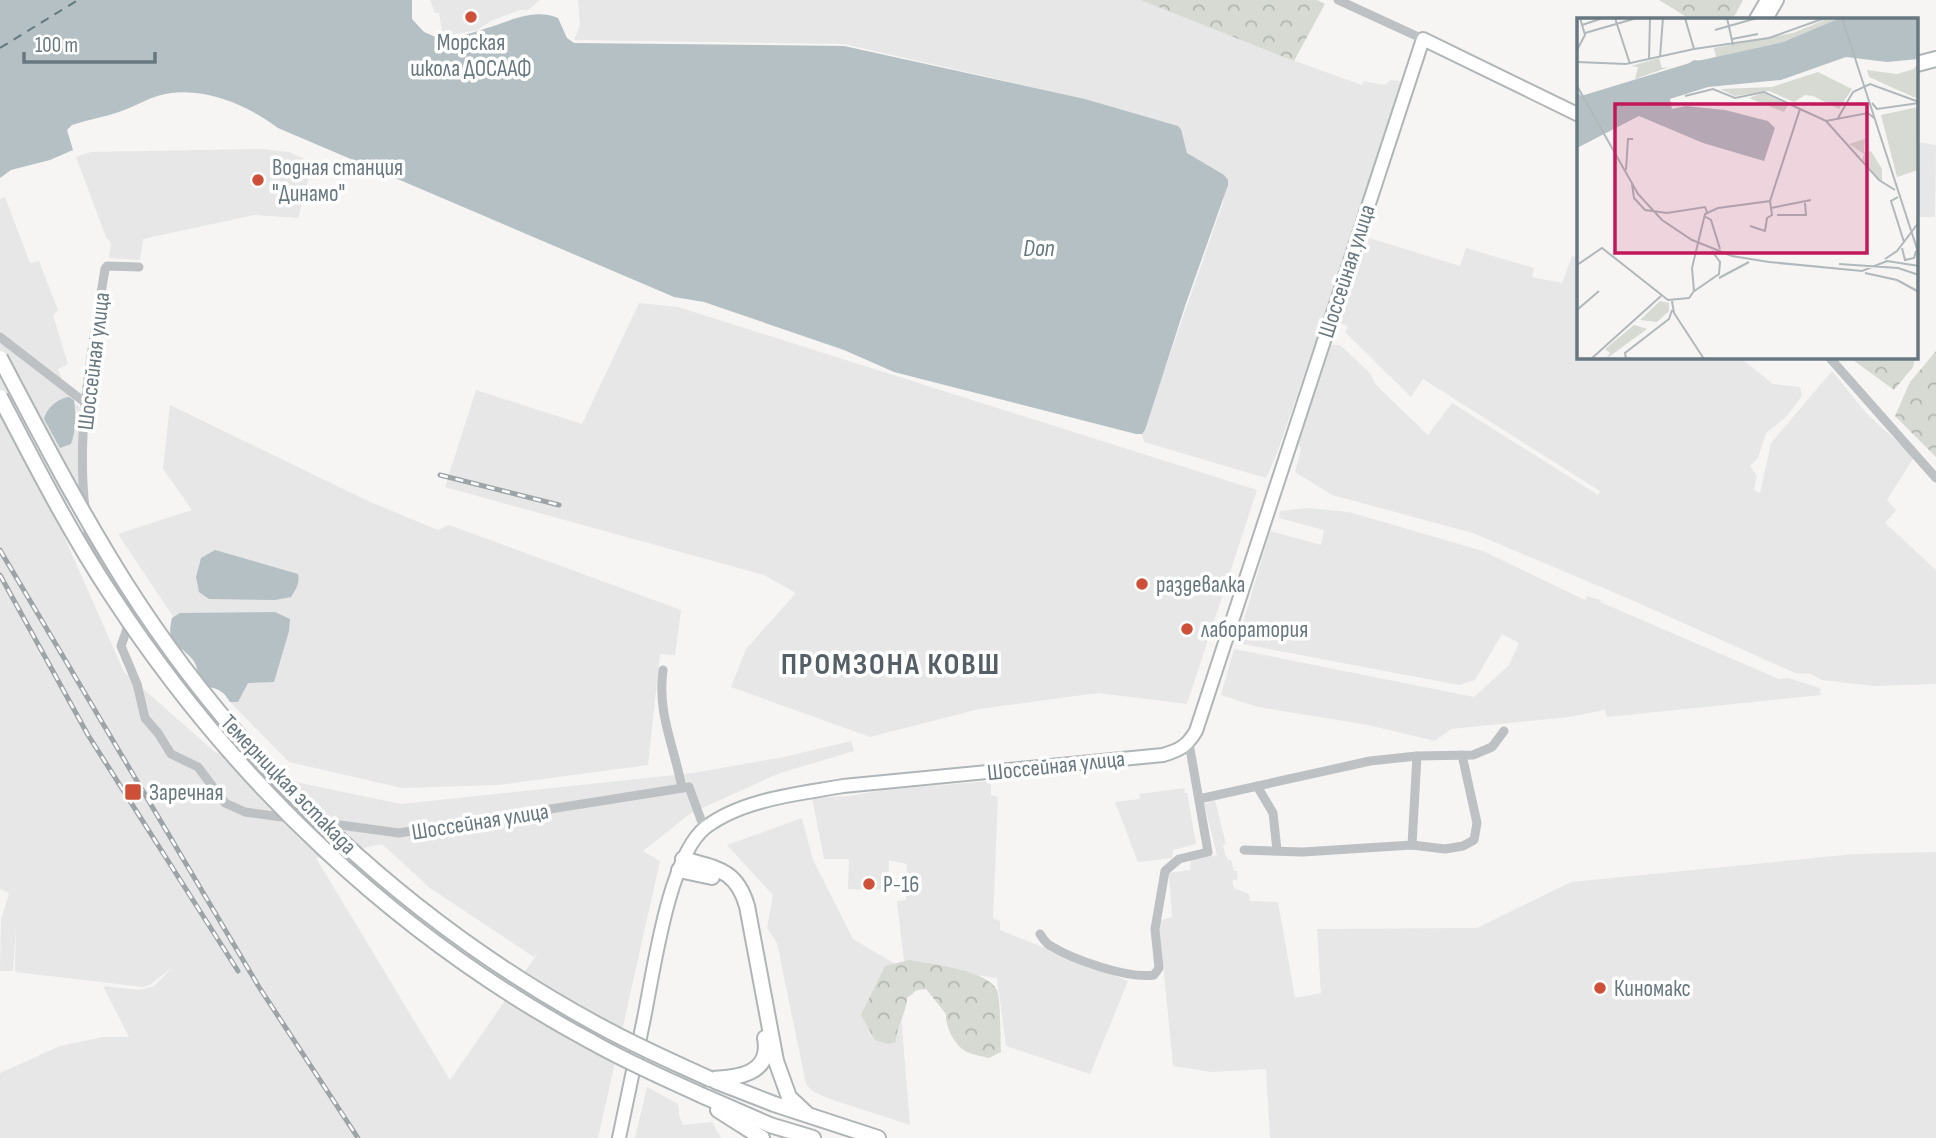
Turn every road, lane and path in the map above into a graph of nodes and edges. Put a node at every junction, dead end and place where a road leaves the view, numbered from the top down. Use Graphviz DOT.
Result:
graph roads {
  1 [pos="1338,0"];
  2 [pos="1766,0"];
  3 [pos="1777,0"];
  4 [pos="1757,18"];
  5 [pos="1767,18"];
  6 [pos="1423,39"];
  7 [pos="1936,59"];
  8 [pos="1918,64"];
  9 [pos="1936,69"];
  10 [pos="1918,73"];
  11 [pos="1577,114"];
  12 [pos="139,267"];
  13 [pos="0,337"];
  14 [pos="0,358"];
  15 [pos="1831,359"];
  16 [pos="0,397"];
  17 [pos="83,401"];
  18 [pos="1936,478"];
  19 [pos="663,670"];
  20 [pos="1504,731"];
  21 [pos="1189,743"];
  22 [pos="1462,755"];
  23 [pos="1417,756"];
  24 [pos="1257,786"];
  25 [pos="685,788"];
  26 [pos="1199,799"];
  27 [pos="704,828"];
  28 [pos="1412,845"];
  29 [pos="1244,850"];
  30 [pos="1277,850"];
  31 [pos="681,864"];
  32 [pos="1040,934"];
  33 [pos="710,1079"];
  34 [pos="703,1096"];
  35 [pos="806,1114"];
  36 [pos="619,1138"];
  37 [pos="762,1138"];
  38 [pos="813,1138"];
  39 [pos="878,1138"];
  1 -- 6 [label="street"];
  2 -- 4 [label="main road"];
  3 -- 5 [label="main road"];
  6 -- 11 [label="main road"];
  6 -- 21 [label="main road, Шоссейная улица"];
  7 -- 8 [label="main road"];
  9 -- 10 [label="main road"];
  12 -- 17 [label="street, Шоссейная улица"];
  13 -- 17 [label="street"];
  14 -- 33 [label="main road, Темерницкая эстакада, bridge"];
  15 -- 18 [label="street"];
  16 -- 34 [label="main road, Темерницкая эстакада, bridge"];
  17 -- 25 [label="street, Шоссейная улица"];
  19 -- 25 [label="street"];
  20 -- 22 [label="street"];
  21 -- 26 [label="street"];
  21 -- 27 [label="main road, Шоссейная улица"];
  22 -- 23 [label="street"];
  22 -- 28 [label="street"];
  23 -- 24 [label="street"];
  23 -- 28 [label="street"];
  24 -- 26 [label="street"];
  24 -- 30 [label="street"];
  25 -- 27 [label="street"];
  26 -- 32 [label="street"];
  27 -- 31 [label="main road, Шоссейная улица"];
  28 -- 30 [label="street"];
  29 -- 30 [label="street"];
  31 -- 33 [label="main road"];
  31 -- 35 [label="main road"];
  31 -- 36 [label="main road, Шоссейная улица"];
  33 -- 35 [label="main road, Темерницкая эстакада"];
  34 -- 37 [label="main road"];
  34 -- 38 [label="main road"];
  35 -- 39 [label="main road, Темерницкая эстакада"];
}
